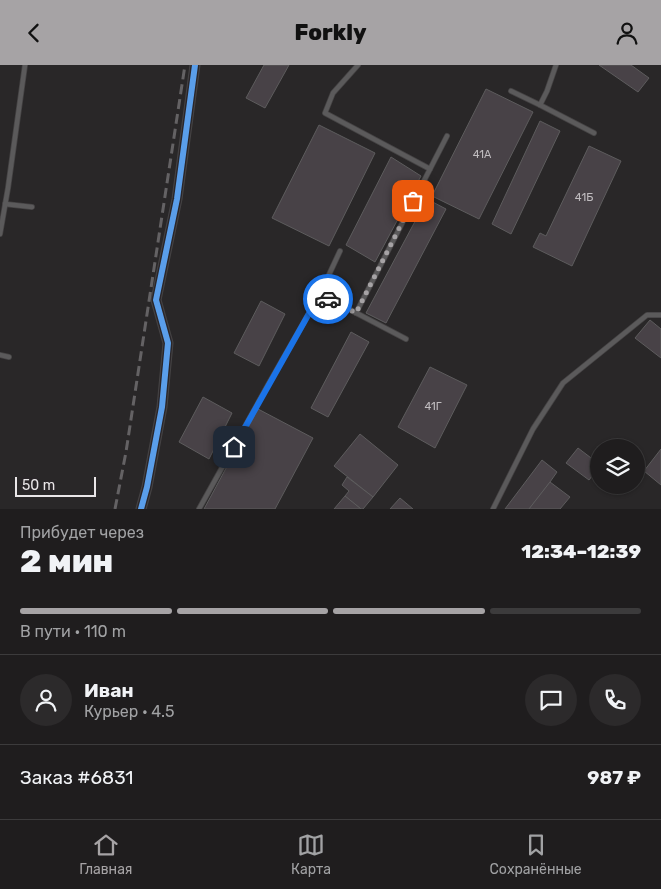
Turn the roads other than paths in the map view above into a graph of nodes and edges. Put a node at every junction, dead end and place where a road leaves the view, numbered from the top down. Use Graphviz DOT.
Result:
graph roads {
  1 [pos="25,65"];
  2 [pos="195,65"];
  3 [pos="358,65"];
  4 [pos="556,65"];
  5 [pos="511,91"];
  6 [pos="540,105"];
  7 [pos="594,133"];
  8 [pos="447,136"];
  9 [pos="430,169"];
  10 [pos="5,204"];
  11 [pos="32,207"];
  12 [pos="0,234"];
  13 [pos="340,251"];
  14 [pos="320,294"];
  15 [pos="356,313"];
  16 [pos="661,315"];
  17 [pos="406,339"];
  18 [pos="0,355"];
  19 [pos="9,357"];
  20 [pos="141,509"];
  21 [pos="199,509"];
  22 [pos="493,509"];
  1 -- 10 [label="lane"];
  2 -- 20 [label="street"];
  3 -- 9 [label="lane"];
  4 -- 6 [label="lane"];
  5 -- 6 [label="lane"];
  6 -- 7 [label="lane"];
  8 -- 9 [label="lane"];
  9 -- 15 [label="lane"];
  10 -- 11 [label="lane"];
  10 -- 12 [label="lane"];
  13 -- 14 [label="lane"];
  14 -- 15 [label="lane"];
  14 -- 21 [label="lane"];
  15 -- 17 [label="lane"];
  16 -- 22 [label="lane"];
  18 -- 19 [label="lane"];
}
